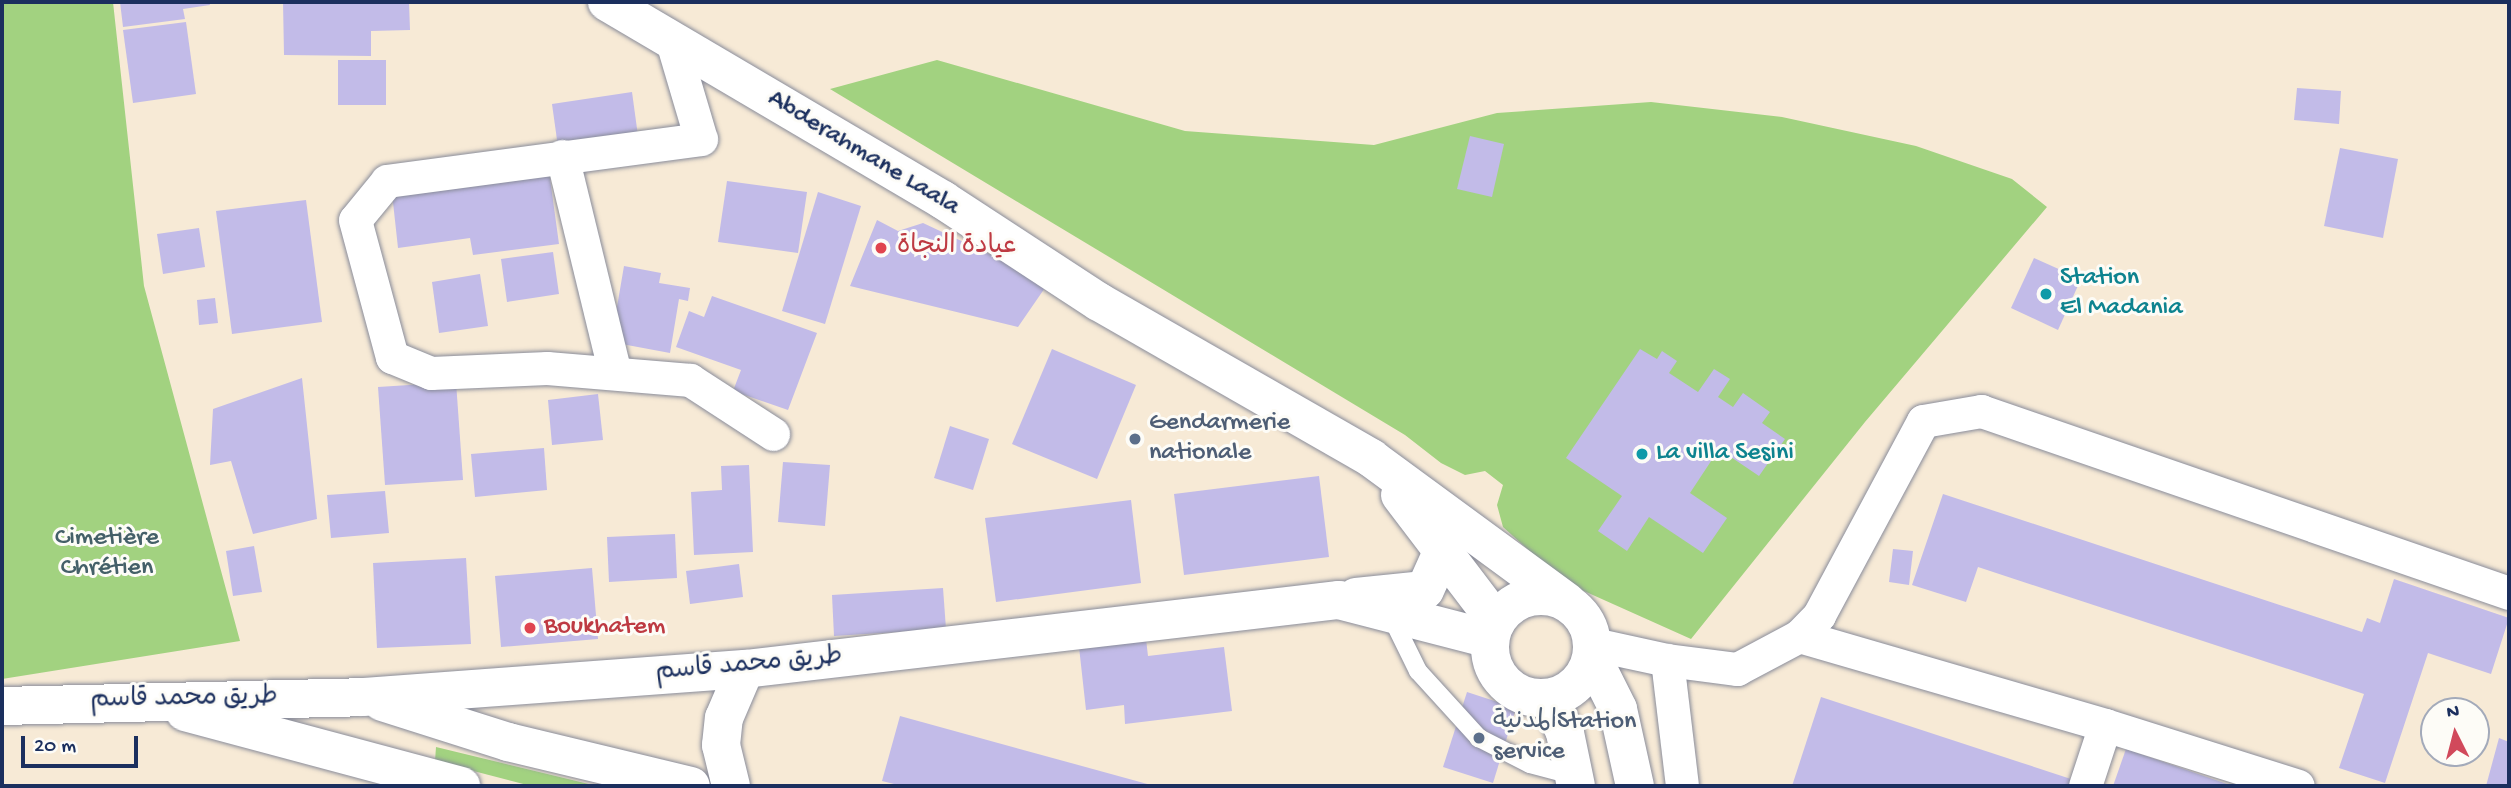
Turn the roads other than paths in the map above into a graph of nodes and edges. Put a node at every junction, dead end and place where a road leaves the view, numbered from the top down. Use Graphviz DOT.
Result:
graph roads {
  1 [pos="607,2"];
  2 [pos="671,38"];
  3 [pos="562,156"];
  4 [pos="615,373"];
  5 [pos="773,434"];
  6 [pos="1371,458"];
  7 [pos="1443,550"];
  8 [pos="2509,593"];
  9 [pos="1339,600"];
  10 [pos="1567,602"];
  11 [pos="1390,614"];
  12 [pos="1493,630"];
  13 [pos="1799,636"];
  14 [pos="1592,651"];
  15 [pos="1667,660"];
  16 [pos="745,669"];
  17 [pos="363,696"];
  18 [pos="1549,698"];
  19 [pos="139,700"];
  20 [pos="2,706"];
  21 [pos="414,712"];
  22 [pos="2105,724"];
  23 [pos="398,769"];
  24 [pos="1576,781"];
  25 [pos="459,786"];
  26 [pos="691,786"];
  27 [pos="731,786"];
  28 [pos="1635,786"];
  29 [pos="1682,786"];
  30 [pos="2085,786"];
  31 [pos="2298,786"];
  1 -- 2 [label="main road, Abderahmane Laala"];
  2 -- 3 [label="street"];
  2 -- 6 [label="main road, Abderahmane Laala"];
  3 -- 4 [label="street"];
  3 -- 4 [label="street"];
  4 -- 5 [label="street"];
  6 -- 7 [label="main road, Abderahmane Laala"];
  6 -- 10 [label="main road, Abderahmane Laala"];
  7 -- 9 [label="main road"];
  7 -- 12 [label="main road, Abderahmane Laala"];
  8 -- 13 [label="street"];
  9 -- 11 [label="main road, طريق محمد قاسم"];
  9 -- 16 [label="main road, طريق محمد قاسم"];
  10 -- 12 [label="main road"];
  10 -- 14 [label="main road"];
  11 -- 12 [label="main road, طريق محمد قاسم"];
  11 -- 24 [label="lane"];
  12 -- 18 [label="main road"];
  13 -- 15 [label="street"];
  13 -- 22 [label="street"];
  14 -- 15 [label="street"];
  14 -- 18 [label="main road"];
  14 -- 28 [label="main road"];
  15 -- 29 [label="street"];
  16 -- 17 [label="main road, طريق محمد قاسم"];
  16 -- 27 [label="main road"];
  17 -- 19 [label="main road, طريق محمد قاسم"];
  17 -- 21 [label="main road"];
  18 -- 24 [label="main road"];
  19 -- 20 [label="main road, طريق محمد قاسم"];
  19 -- 23 [label="main road"];
  21 -- 23 [label="main road"];
  21 -- 26 [label="main road"];
  22 -- 30 [label="street"];
  22 -- 31 [label="street"];
  23 -- 25 [label="main road"];
}
